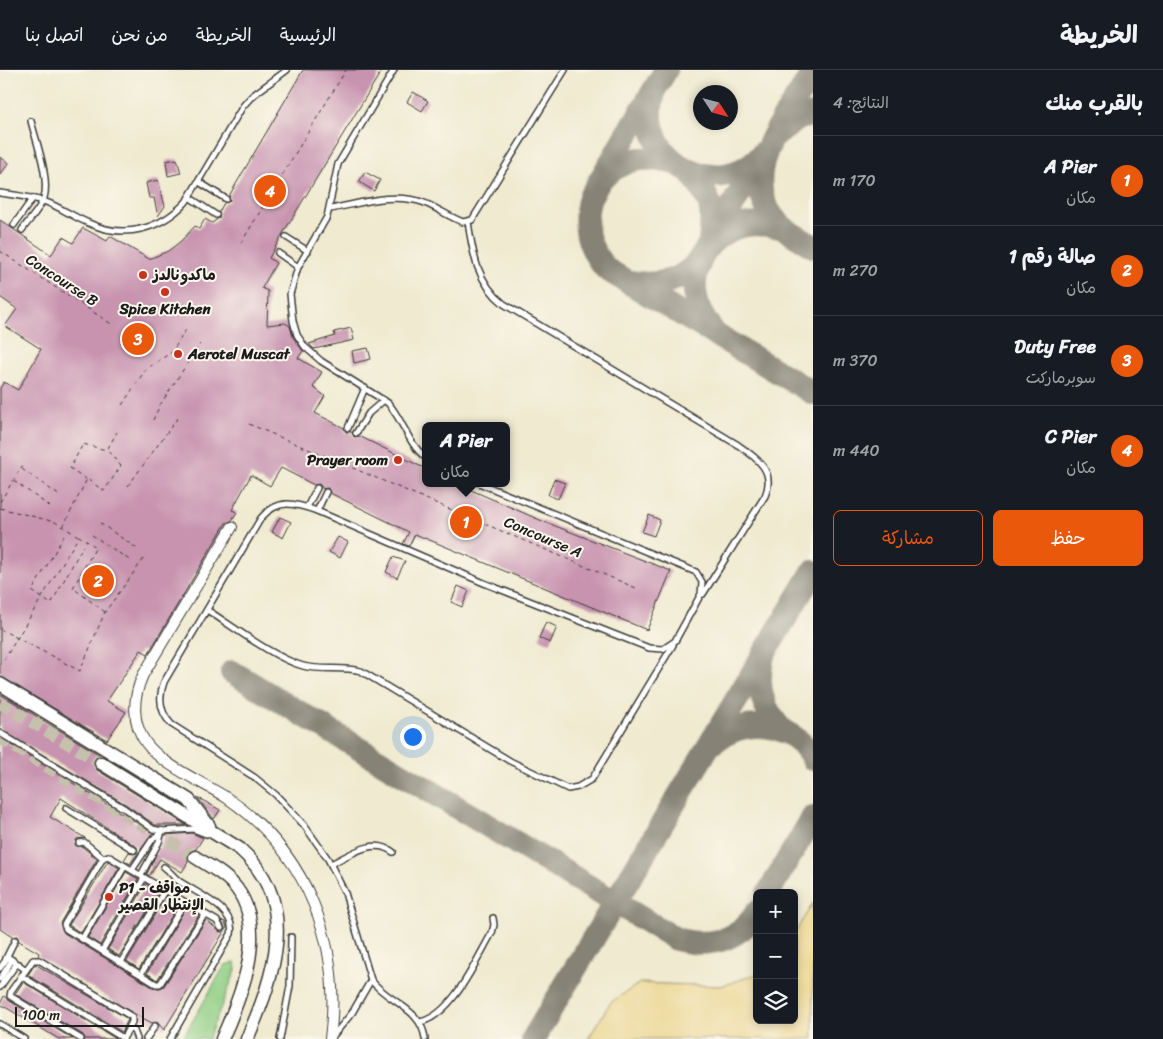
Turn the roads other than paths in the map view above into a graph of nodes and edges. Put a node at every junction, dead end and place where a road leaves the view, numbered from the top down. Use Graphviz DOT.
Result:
graph roads {
  1 [pos="287,70"];
  2 [pos="394,70"];
  3 [pos="565,70"];
  4 [pos="31,120"];
  5 [pos="199,182"];
  6 [pos="0,193"];
  7 [pos="189,197"];
  8 [pos="33,198"];
  9 [pos="226,199"];
  10 [pos="42,201"];
  11 [pos="330,210"];
  12 [pos="216,215"];
  13 [pos="468,222"];
  14 [pos="14,225"];
  15 [pos="22,230"];
  16 [pos="286,237"];
  17 [pos="308,251"];
  18 [pos="278,253"];
  19 [pos="298,267"];
  20 [pos="365,388"];
  21 [pos="384,400"];
  22 [pos="348,428"];
  23 [pos="356,433"];
  24 [pos="422,453"];
  25 [pos="488,487"];
  26 [pos="317,488"];
  27 [pos="326,492"];
  28 [pos="307,507"];
  29 [pos="317,511"];
  30 [pos="232,527"];
  31 [pos="700,600"];
  32 [pos="207,610"];
  33 [pos="675,641"];
  34 [pos="0,684"];
  35 [pos="0,733"];
  36 [pos="101,763"];
  37 [pos="66,808"];
  38 [pos="162,831"];
  39 [pos="224,839"];
  40 [pos="79,843"];
  41 [pos="134,850"];
  42 [pos="393,852"];
  43 [pos="195,857"];
  44 [pos="103,858"];
  45 [pos="331,864"];
  46 [pos="125,866"];
  47 [pos="164,867"];
  48 [pos="132,870"];
  49 [pos="142,876"];
  50 [pos="165,890"];
  51 [pos="185,902"];
  52 [pos="205,914"];
  53 [pos="493,918"];
  54 [pos="221,928"];
  55 [pos="291,937"];
  56 [pos="82,939"];
  57 [pos="14,940"];
  58 [pos="102,951"];
  59 [pos="6,958"];
  60 [pos="12,960"];
  61 [pos="121,962"];
  62 [pos="18,964"];
  63 [pos="0,968"];
  64 [pos="26,970"];
  65 [pos="141,974"];
  66 [pos="22,976"];
  67 [pos="0,979"];
  68 [pos="371,980"];
  69 [pos="0,987"];
  70 [pos="420,1022"];
  71 [pos="0,1024"];
  72 [pos="155,1026"];
  73 [pos="134,1034"];
  74 [pos="24,1039"];
  75 [pos="81,1039"];
  76 [pos="123,1039"];
  77 [pos="145,1039"];
  78 [pos="170,1039"];
  79 [pos="222,1039"];
  80 [pos="247,1039"];
  81 [pos="280,1039"];
  82 [pos="331,1039"];
  83 [pos="425,1039"];
  1 -- 5 [label="lane"];
  2 -- 11 [label="lane"];
  3 -- 13 [label="lane"];
  4 -- 10 [label="lane"];
  5 -- 7 [label="lane"];
  5 -- 9 [label="lane"];
  6 -- 8 [label="lane"];
  7 -- 10 [label="lane"];
  7 -- 12 [label="lane"];
  8 -- 10 [label="lane"];
  8 -- 14 [label="lane"];
  10 -- 15 [label="lane"];
  11 -- 13 [label="lane"];
  11 -- 17 [label="lane"];
  13 -- 31 [label="lane"];
  16 -- 17 [label="lane"];
  17 -- 19 [label="lane"];
  18 -- 19 [label="lane"];
  19 -- 20 [label="lane"];
  20 -- 21 [label="lane"];
  20 -- 22 [label="lane"];
  21 -- 23 [label="lane"];
  21 -- 24 [label="lane"];
  25 -- 31 [label="lane"];
  26 -- 28 [label="lane"];
  27 -- 29 [label="lane"];
  28 -- 29 [label="lane"];
  28 -- 32 [label="lane"];
  29 -- 33 [label="lane"];
  30 -- 82 [label="street"];
  31 -- 33 [label="lane"];
  32 -- 33 [label="lane"];
  32 -- 45 [label="lane"];
  34 -- 39 [label="street"];
  35 -- 38 [label="lane"];
  36 -- 39 [label="street"];
  37 -- 41 [label="lane"];
  38 -- 39 [label="lane"];
  38 -- 48 [label="lane"];
  38 -- 49 [label="lane"];
  39 -- 80 [label="street"];
  40 -- 44 [label="lane"];
  42 -- 45 [label="lane"];
  43 -- 79 [label="street"];
  44 -- 46 [label="lane"];
  44 -- 56 [label="lane"];
  45 -- 68 [label="lane"];
  46 -- 48 [label="lane"];
  46 -- 56 [label="lane"];
  47 -- 78 [label="lane"];
  48 -- 49 [label="lane"];
  49 -- 50 [label="lane"];
  49 -- 58 [label="lane"];
  50 -- 51 [label="lane"];
  50 -- 61 [label="lane"];
  51 -- 52 [label="lane"];
  51 -- 65 [label="lane"];
  52 -- 54 [label="lane"];
  52 -- 65 [label="lane"];
  53 -- 70 [label="lane"];
  55 -- 81 [label="lane"];
  56 -- 58 [label="lane"];
  57 -- 59 [label="lane"];
  58 -- 61 [label="lane"];
  59 -- 60 [label="lane"];
  59 -- 63 [label="lane"];
  60 -- 62 [label="lane"];
  60 -- 67 [label="lane"];
  61 -- 65 [label="lane"];
  62 -- 64 [label="lane"];
  62 -- 69 [label="lane"];
  64 -- 66 [label="lane"];
  64 -- 73 [label="lane"];
  66 -- 75 [label="lane"];
  66 -- 76 [label="lane"];
  68 -- 70 [label="lane"];
  68 -- 82 [label="lane"];
  70 -- 83 [label="lane"];
  71 -- 74 [label="lane"];
  72 -- 77 [label="lane"];
  73 -- 76 [label="lane"];
  73 -- 77 [label="lane"];
}
